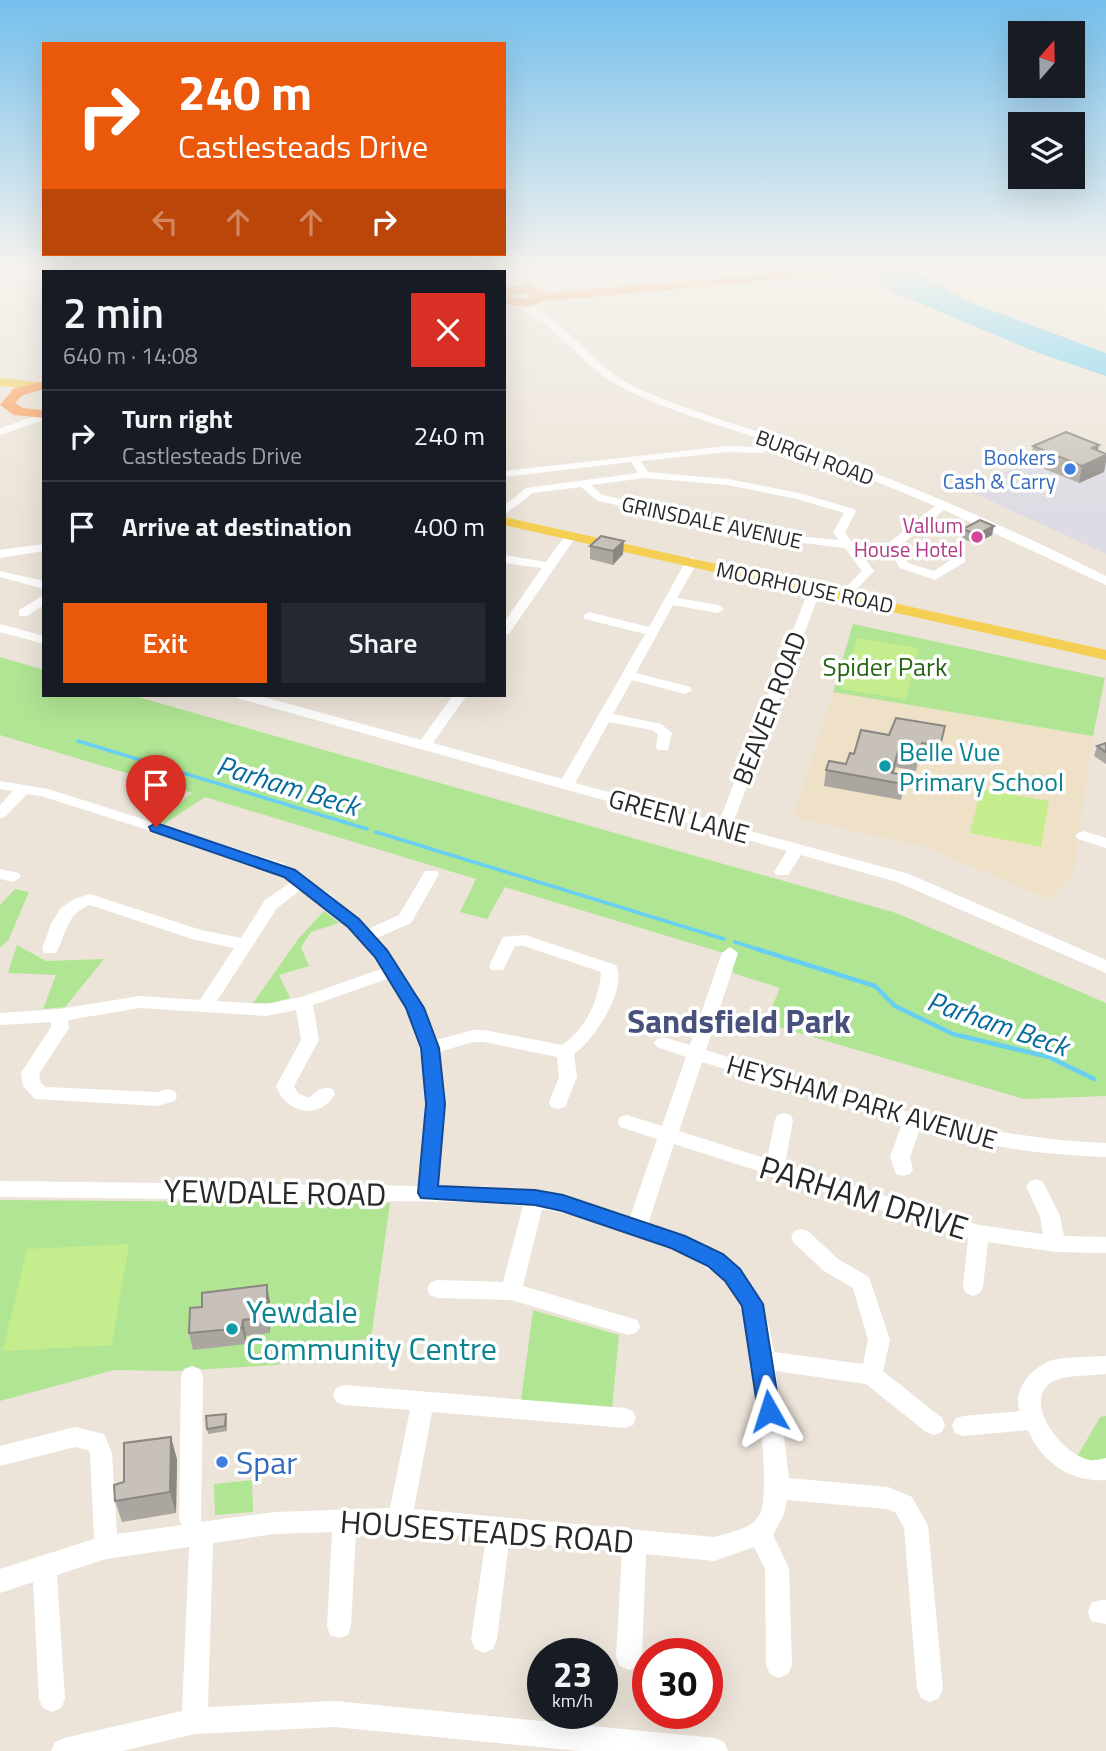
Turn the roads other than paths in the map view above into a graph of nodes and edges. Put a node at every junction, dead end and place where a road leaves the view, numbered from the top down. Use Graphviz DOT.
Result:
graph roads {
  1 [pos="582,352"];
  2 [pos="0,383"];
  3 [pos="41,385"];
  4 [pos="9,404"];
  5 [pos="42,414"];
  6 [pos="42,416"];
  7 [pos="4,430"];
  8 [pos="762,450"];
  9 [pos="634,459"];
  10 [pos="506,474"];
  11 [pos="645,475"];
  12 [pos="583,482"];
  13 [pos="942,506"];
  14 [pos="506,510"];
  15 [pos="506,521"];
  16 [pos="571,535"];
  17 [pos="892,546"];
  18 [pos="42,547"];
  19 [pos="853,548"];
  20 [pos="0,554"];
  21 [pos="506,559"];
  22 [pos="961,559"];
  23 [pos="692,561"];
  24 [pos="550,566"];
  25 [pos="3,574"];
  26 [pos="1102,575"];
  27 [pos="42,584"];
  28 [pos="813,593"];
  29 [pos="844,594"];
  30 [pos="42,600"];
  31 [pos="670,601"];
  32 [pos="719,609"];
  33 [pos="23,613"];
  34 [pos="589,615"];
  35 [pos="0,628"];
  36 [pos="506,628"];
  37 [pos="652,632"];
  38 [pos="42,639"];
  39 [pos="1106,655"];
  40 [pos="628,675"];
  41 [pos="685,690"];
  42 [pos="250,697"];
  43 [pos="298,697"];
  44 [pos="459,697"];
  45 [pos="289,707"];
  46 [pos="605,717"];
  47 [pos="425,744"];
  48 [pos="663,747"];
  49 [pos="0,785"];
  50 [pos="567,785"];
  51 [pos="24,788"];
  52 [pos="0,814"];
  53 [pos="724,828"];
  54 [pos="1083,836"];
  55 [pos="1106,844"];
  56 [pos="797,848"];
  57 [pos="782,872"];
  58 [pos="431,874"];
  59 [pos="302,881"];
  60 [pos="366,936"];
  61 [pos="243,944"];
  62 [pos="50,949"];
  63 [pos="730,953"];
  64 [pos="1103,961"];
  65 [pos="497,966"];
  66 [pos="394,971"];
  67 [pos="304,1002"];
  68 [pos="205,1006"];
  69 [pos="58,1015"];
  70 [pos="0,1019"];
  71 [pos="663,1043"];
  72 [pos="430,1048"];
  73 [pos="565,1052"];
  74 [pos="697,1055"];
  75 [pos="326,1094"];
  76 [pos="168,1096"];
  77 [pos="558,1102"];
  78 [pos="784,1120"];
  79 [pos="913,1121"];
  80 [pos="627,1122"];
  81 [pos="667,1136"];
  82 [pos="1106,1150"];
  83 [pos="903,1169"];
  84 [pos="774,1170"];
  85 [pos="1036,1187"];
  86 [pos="0,1189"];
  87 [pos="428,1193"];
  88 [pos="535,1198"];
  89 [pos="636,1228"];
  90 [pos="979,1233"];
  91 [pos="801,1237"];
  92 [pos="1055,1244"];
  93 [pos="1106,1245"];
  94 [pos="973,1287"];
  95 [pos="437,1289"];
  96 [pos="511,1291"];
  97 [pos="629,1326"];
  98 [pos="764,1360"];
  99 [pos="1106,1365"];
  100 [pos="871,1375"];
  101 [pos="191,1376"];
  102 [pos="344,1395"];
  103 [pos="422,1402"];
  104 [pos="625,1418"];
  105 [pos="1022,1421"];
  106 [pos="934,1425"];
  107 [pos="963,1426"];
  108 [pos="0,1456"];
  109 [pos="1106,1469"];
  110 [pos="777,1488"];
  111 [pos="345,1519"];
  112 [pos="400,1519"];
  113 [pos="196,1527"];
  114 [pos="499,1528"];
  115 [pos="760,1534"];
  116 [pos="635,1541"];
  117 [pos="106,1547"];
  118 [pos="44,1567"];
  119 [pos="0,1581"];
  120 [pos="339,1626"];
  121 [pos="484,1640"];
  122 [pos="629,1657"];
  123 [pos="779,1665"];
  124 [pos="930,1689"];
  125 [pos="52,1699"];
  126 [pos="195,1721"];
  127 [pos="620,1746"];
  128 [pos="64,1751"];
  129 [pos="715,1751"];
  1 -- 13 [label="street, BURGH ROAD"];
  2 -- 3 [label="main road"];
  2 -- 4 [label="main road"];
  3 -- 4 [label="highway"];
  4 -- 5 [label="highway"];
  4 -- 7 [label="street"];
  6 -- 7 [label="street"];
  8 -- 9 [label="street"];
  9 -- 10 [label="street"];
  9 -- 11 [label="street"];
  11 -- 12 [label="street"];
  11 -- 19 [label="street"];
  12 -- 14 [label="street"];
  12 -- 19 [label="street, GRINSDALE AVENUE"];
  13 -- 17 [label="street"];
  13 -- 26 [label="street, BURGH ROAD"];
  15 -- 16 [label="main road, MOORHOUSE ROAD"];
  16 -- 23 [label="main road, MOORHOUSE ROAD"];
  16 -- 24 [label="street"];
  17 -- 19 [label="street, GRINSDALE AVENUE"];
  17 -- 22 [label="street"];
  18 -- 20 [label="street"];
  19 -- 29 [label="street"];
  21 -- 24 [label="street"];
  23 -- 28 [label="main road, MOORHOUSE ROAD"];
  23 -- 31 [label="street"];
  24 -- 36 [label="street"];
  25 -- 27 [label="street"];
  28 -- 29 [label="main road, MOORHOUSE ROAD"];
  28 -- 53 [label="street, BEAVER ROAD"];
  29 -- 39 [label="main road, MOORHOUSE ROAD"];
  30 -- 33 [label="street"];
  31 -- 32 [label="street"];
  31 -- 37 [label="street"];
  34 -- 37 [label="street"];
  35 -- 38 [label="street"];
  37 -- 40 [label="street"];
  40 -- 41 [label="street"];
  40 -- 46 [label="street"];
  42 -- 45 [label="street, GREEN LANE"];
  43 -- 45 [label="street"];
  44 -- 47 [label="street"];
  45 -- 47 [label="street, GREEN LANE"];
  46 -- 48 [label="street"];
  46 -- 50 [label="street"];
  47 -- 50 [label="street, GREEN LANE"];
  49 -- 51 [label="street"];
  50 -- 53 [label="street, GREEN LANE"];
  51 -- 52 [label="street"];
  51 -- 59 [label="street"];
  53 -- 56 [label="street, GREEN LANE"];
  54 -- 55 [label="street"];
  56 -- 57 [label="street"];
  56 -- 64 [label="street, GREEN LANE"];
  58 -- 60 [label="street"];
  59 -- 60 [label="street"];
  59 -- 61 [label="street"];
  60 -- 66 [label="street"];
  61 -- 62 [label="street"];
  61 -- 68 [label="street"];
  63 -- 74 [label="street"];
  65 -- 73 [label="street"];
  66 -- 67 [label="street"];
  66 -- 72 [label="street"];
  67 -- 68 [label="street"];
  67 -- 75 [label="street"];
  68 -- 69 [label="street"];
  69 -- 70 [label="street"];
  69 -- 76 [label="street"];
  71 -- 74 [label="street, HEYSHAM PARK AVENUE"];
  72 -- 73 [label="street"];
  72 -- 87 [label="street"];
  73 -- 77 [label="street"];
  74 -- 79 [label="street, HEYSHAM PARK AVENUE"];
  74 -- 81 [label="street"];
  78 -- 84 [label="street"];
  79 -- 82 [label="street, HEYSHAM PARK AVENUE"];
  79 -- 83 [label="street"];
  80 -- 81 [label="street, PARHAM DRIVE"];
  81 -- 84 [label="street, PARHAM DRIVE"];
  81 -- 89 [label="street"];
  84 -- 90 [label="street, PARHAM DRIVE"];
  85 -- 92 [label="street"];
  86 -- 87 [label="street, YEWDALE ROAD"];
  87 -- 88 [label="street, YEWDALE ROAD"];
  88 -- 89 [label="street, YEWDALE ROAD"];
  88 -- 96 [label="street"];
  89 -- 98 [label="street, YEWDALE ROAD"];
  90 -- 92 [label="street, PARHAM DRIVE"];
  90 -- 94 [label="street"];
  91 -- 100 [label="street"];
  92 -- 93 [label="street, PARHAM DRIVE"];
  95 -- 96 [label="street"];
  96 -- 97 [label="street"];
  98 -- 100 [label="street"];
  98 -- 110 [label="street, YEWDALE ROAD"];
  99 -- 105 [label="street"];
  100 -- 106 [label="street"];
  101 -- 113 [label="street"];
  102 -- 103 [label="street"];
  103 -- 104 [label="street"];
  103 -- 112 [label="street"];
  105 -- 107 [label="street"];
  105 -- 109 [label="street"];
  108 -- 117 [label="street"];
  110 -- 115 [label="street"];
  110 -- 124 [label="street"];
  111 -- 112 [label="street, HOUSESTEADS ROAD"];
  111 -- 113 [label="street, HOUSESTEADS ROAD"];
  111 -- 120 [label="street"];
  112 -- 114 [label="street, HOUSESTEADS ROAD"];
  113 -- 117 [label="street, HOUSESTEADS ROAD"];
  113 -- 126 [label="street"];
  114 -- 116 [label="street, HOUSESTEADS ROAD"];
  114 -- 121 [label="street"];
  115 -- 116 [label="street, HOUSESTEADS ROAD"];
  115 -- 123 [label="street"];
  116 -- 122 [label="street"];
  117 -- 118 [label="street, HOUSESTEADS ROAD"];
  118 -- 119 [label="street, HOUSESTEADS ROAD"];
  118 -- 125 [label="street"];
  126 -- 127 [label="street"];
  126 -- 128 [label="street"];
  127 -- 129 [label="street"];
}
